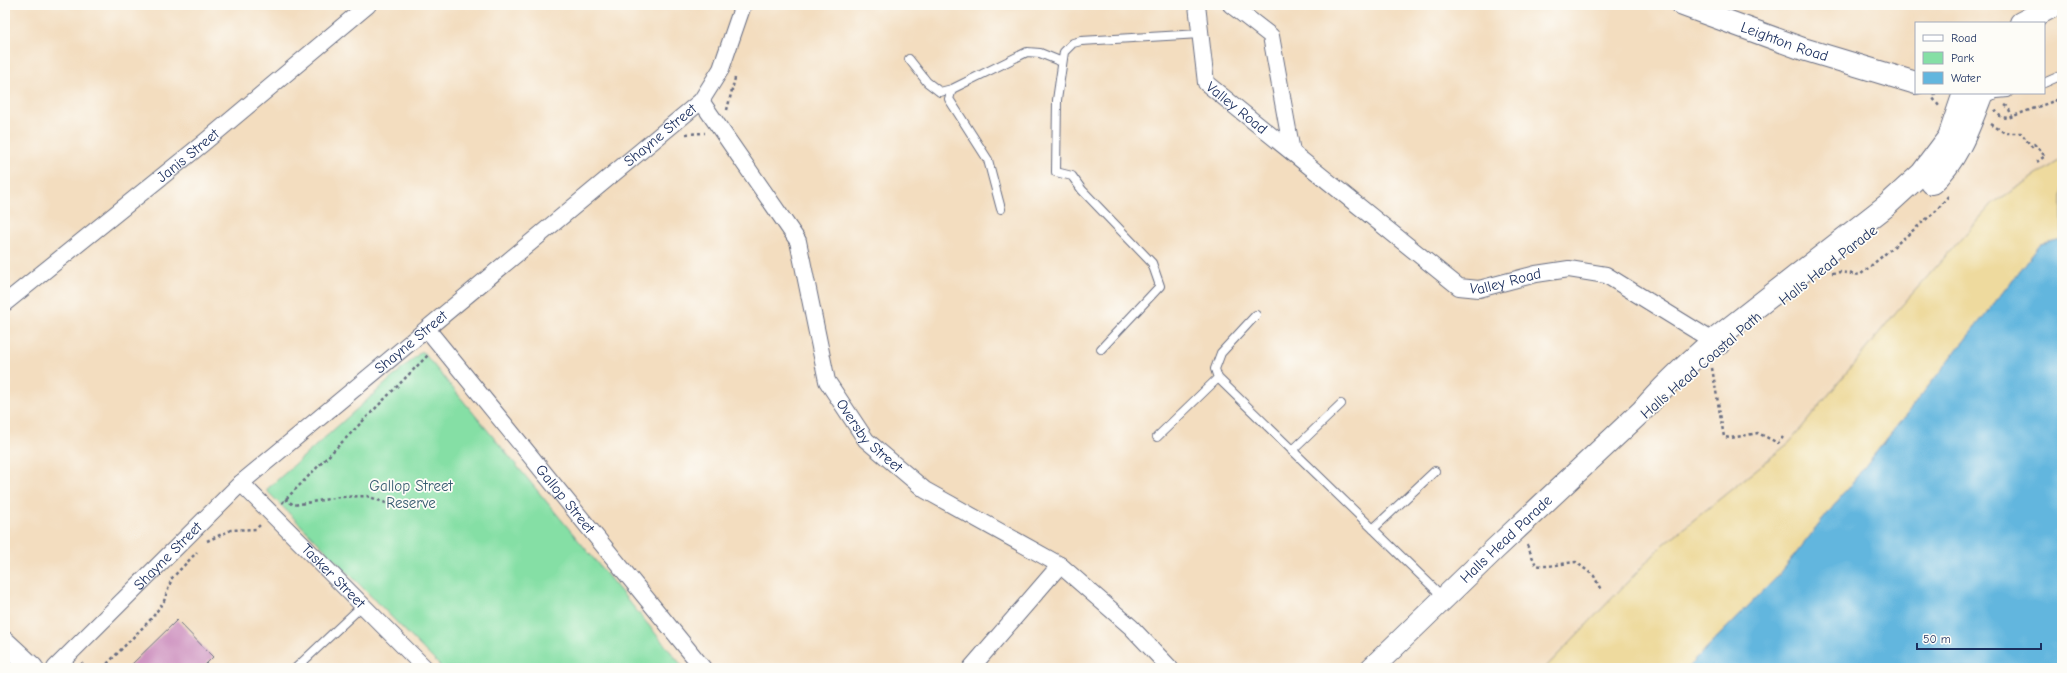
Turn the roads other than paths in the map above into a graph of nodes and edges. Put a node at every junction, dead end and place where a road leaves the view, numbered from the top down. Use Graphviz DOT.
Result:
graph roads {
  1 [pos="368,5"];
  2 [pos="743,5"];
  3 [pos="1197,5"];
  4 [pos="1231,5"];
  5 [pos="1683,5"];
  6 [pos="2055,5"];
  7 [pos="2062,14"];
  8 [pos="2023,22"];
  9 [pos="2045,22"];
  10 [pos="1200,34"];
  11 [pos="909,59"];
  12 [pos="1062,62"];
  13 [pos="1866,67"];
  14 [pos="1915,73"];
  15 [pos="2062,75"];
  16 [pos="1915,83"];
  17 [pos="2045,83"];
  18 [pos="952,89"];
  19 [pos="1998,94"];
  20 [pos="1979,96"];
  21 [pos="701,102"];
  22 [pos="1292,152"];
  23 [pos="1001,209"];
  24 [pos="5,303"];
  25 [pos="1256,315"];
  26 [pos="427,329"];
  27 [pos="1718,343"];
  28 [pos="1101,349"];
  29 [pos="1218,378"];
  30 [pos="1341,404"];
  31 [pos="1157,437"];
  32 [pos="1292,451"];
  33 [pos="1435,472"];
  34 [pos="241,483"];
  35 [pos="1373,529"];
  36 [pos="1060,565"];
  37 [pos="1444,598"];
  38 [pos="363,605"];
  39 [pos="5,643"];
  40 [pos="32,668"];
  41 [pos="55,668"];
  42 [pos="296,668"];
  43 [pos="425,668"];
  44 [pos="703,668"];
  45 [pos="971,668"];
  46 [pos="1170,668"];
  47 [pos="1372,668"];
  1 -- 24 [label="street, Janis Street"];
  2 -- 21 [label="street, Shayne Street"];
  3 -- 10 [label="street, Valley Road"];
  4 -- 22 [label="street, Valley Road"];
  5 -- 13 [label="street, Leighton Road"];
  6 -- 8 [label="street"];
  7 -- 9 [label="street"];
  10 -- 12 [label="lane"];
  10 -- 22 [label="street, Valley Road"];
  11 -- 18 [label="lane"];
  12 -- 18 [label="lane"];
  12 -- 28 [label="lane"];
  13 -- 14 [label="street, Leighton Road"];
  13 -- 16 [label="street, Leighton Road"];
  15 -- 17 [label="lane"];
  18 -- 23 [label="lane"];
  19 -- 20 [label="lane"];
  20 -- 27 [label="street, Halls Head Parade"];
  21 -- 26 [label="street, Shayne Street"];
  21 -- 36 [label="street, Oversby Street"];
  22 -- 27 [label="street, Valley Road"];
  25 -- 29 [label="lane"];
  26 -- 34 [label="street, Shayne Street"];
  26 -- 44 [label="street, Gallop Street"];
  27 -- 37 [label="street, Halls Head Parade"];
  29 -- 31 [label="lane"];
  29 -- 32 [label="lane"];
  30 -- 32 [label="lane"];
  32 -- 35 [label="lane"];
  33 -- 35 [label="lane"];
  34 -- 38 [label="street, Tasker Street"];
  34 -- 41 [label="street, Shayne Street"];
  35 -- 37 [label="lane"];
  36 -- 45 [label="street"];
  36 -- 46 [label="street, Oversby Street"];
  37 -- 47 [label="street, Halls Head Parade"];
  38 -- 42 [label="lane"];
  38 -- 43 [label="street, Tasker Street"];
  39 -- 40 [label="street"];
}
